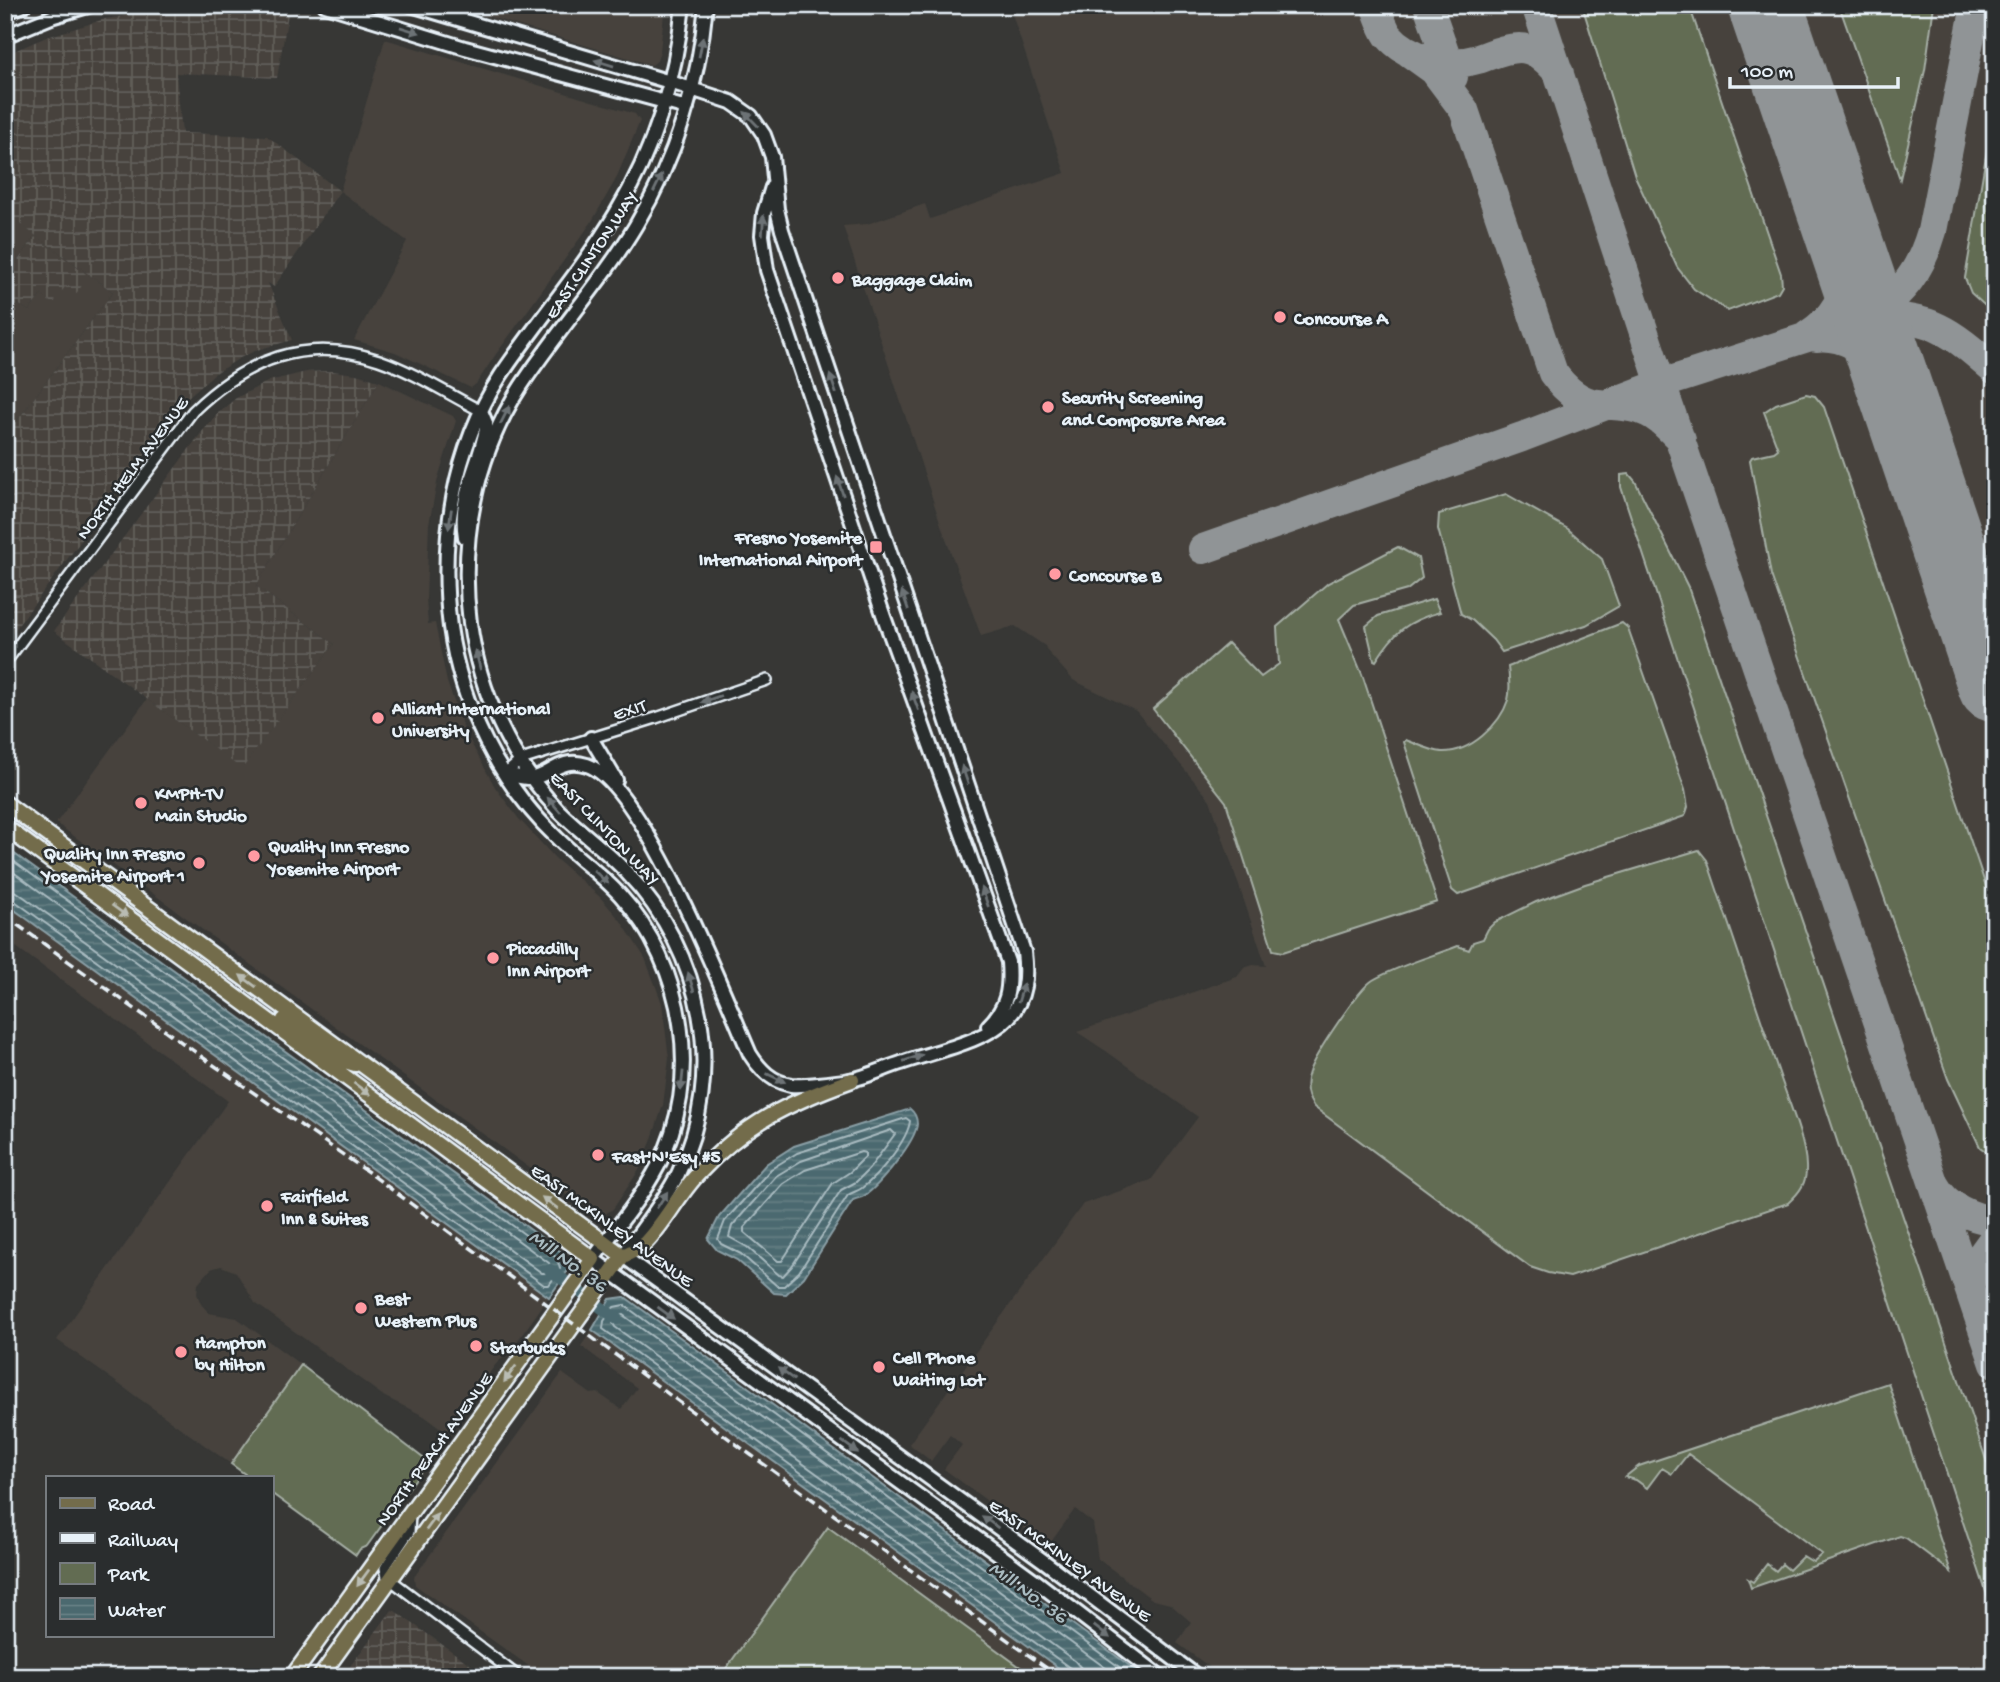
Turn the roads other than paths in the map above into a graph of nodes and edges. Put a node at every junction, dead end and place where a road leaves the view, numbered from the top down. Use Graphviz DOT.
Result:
graph roads {
  1 [pos="24,5"];
  2 [pos="91,5"];
  3 [pos="325,5"];
  4 [pos="411,5"];
  5 [pos="683,5"];
  6 [pos="706,5"];
  7 [pos="5,13"];
  8 [pos="5,36"];
  9 [pos="670,82"];
  10 [pos="691,89"];
  11 [pos="664,102"];
  12 [pos="687,108"];
  13 [pos="774,181"];
  14 [pos="481,411"];
  15 [pos="467,551"];
  16 [pos="5,663"];
  17 [pos="927,664"];
  18 [pos="904,671"];
  19 [pos="766,680"];
  20 [pos="591,738"];
  21 [pos="521,760"];
  22 [pos="505,774"];
  23 [pos="533,778"];
  24 [pos="5,803"];
  25 [pos="632,809"];
  26 [pos="5,827"];
  27 [pos="219,984"];
  28 [pos="975,1038"];
  29 [pos="361,1063"];
  30 [pos="852,1080"];
  31 [pos="605,1243"];
  32 [pos="623,1256"];
  33 [pos="593,1259"];
  34 [pos="611,1273"];
  35 [pos="410,1514"];
  36 [pos="389,1580"];
  37 [pos="306,1658"];
  38 [pos="292,1677"];
  39 [pos="299,1677"];
  40 [pos="320,1677"];
  41 [pos="519,1677"];
  42 [pos="1161,1677"];
  43 [pos="1198,1677"];
  1 -- 7 [label="main road"];
  2 -- 8 [label="main road"];
  3 -- 11 [label="main road, one-way"];
  9 -- 4 [label="main road, one-way"];
  5 -- 9 [label="main road, EAST CLINTON WAY"];
  10 -- 6 [label="main road, EAST CLINTON WAY, one-way"];
  9 -- 10 [label="main road"];
  9 -- 11 [label="main road, EAST CLINTON WAY"];
  10 -- 12 [label="main road, EAST CLINTON WAY"];
  13 -- 10 [label="main road, one-way"];
  11 -- 12 [label="main road"];
  11 -- 14 [label="main road, EAST CLINTON WAY"];
  15 -- 12 [label="main road, EAST CLINTON WAY, one-way"];
  17 -- 13 [label="main road, one-way"];
  18 -- 13 [label="main road, one-way"];
  14 -- 15 [label="main road"];
  14 -- 16 [label="street, NORTH HELM AVENUE"];
  14 -- 22 [label="main road, EAST CLINTON WAY, one-way"];
  21 -- 15 [label="main road, EAST CLINTON WAY, one-way"];
  17 -- 18 [label="main road"];
  28 -- 17 [label="main road, one-way"];
  28 -- 18 [label="main road, one-way"];
  19 -- 20 [label="street, EXIT, one-way"];
  20 -- 21 [label="street, EXIT"];
  20 -- 25 [label="main road"];
  21 -- 22 [label="street, EXIT"];
  21 -- 23 [label="main road, EAST CLINTON WAY"];
  22 -- 23 [label="main road"];
  22 -- 31 [label="main road, EAST CLINTON WAY, one-way"];
  23 -- 25 [label="main road"];
  32 -- 23 [label="main road, EAST CLINTON WAY, one-way"];
  29 -- 24 [label="main road, EAST MCKINLEY AVENUE, one-way"];
  25 -- 30 [label="main road, one-way"];
  26 -- 27 [label="main road, EAST MCKINLEY AVENUE, one-way"];
  27 -- 29 [label="main road"];
  27 -- 33 [label="main road, EAST MCKINLEY AVENUE, one-way"];
  30 -- 28 [label="main road, one-way"];
  31 -- 29 [label="main road, EAST MCKINLEY AVENUE, one-way"];
  30 -- 32 [label="main road"];
  31 -- 32 [label="main road, EAST MCKINLEY AVENUE"];
  31 -- 33 [label="main road, NORTH PEACH AVENUE"];
  32 -- 34 [label="main road"];
  43 -- 32 [label="main road, EAST MCKINLEY AVENUE, one-way"];
  33 -- 34 [label="main road, EAST MCKINLEY AVENUE"];
  33 -- 35 [label="main road, NORTH PEACH AVENUE, one-way"];
  36 -- 34 [label="main road, one-way"];
  34 -- 42 [label="main road, EAST MCKINLEY AVENUE, one-way"];
  35 -- 36 [label="street"];
  35 -- 37 [label="main road, NORTH PEACH AVENUE, one-way"];
  36 -- 40 [label="main road"];
  36 -- 41 [label="street"];
  37 -- 38 [label="main road, NORTH PEACH AVENUE"];
  37 -- 39 [label="main road"];
}
